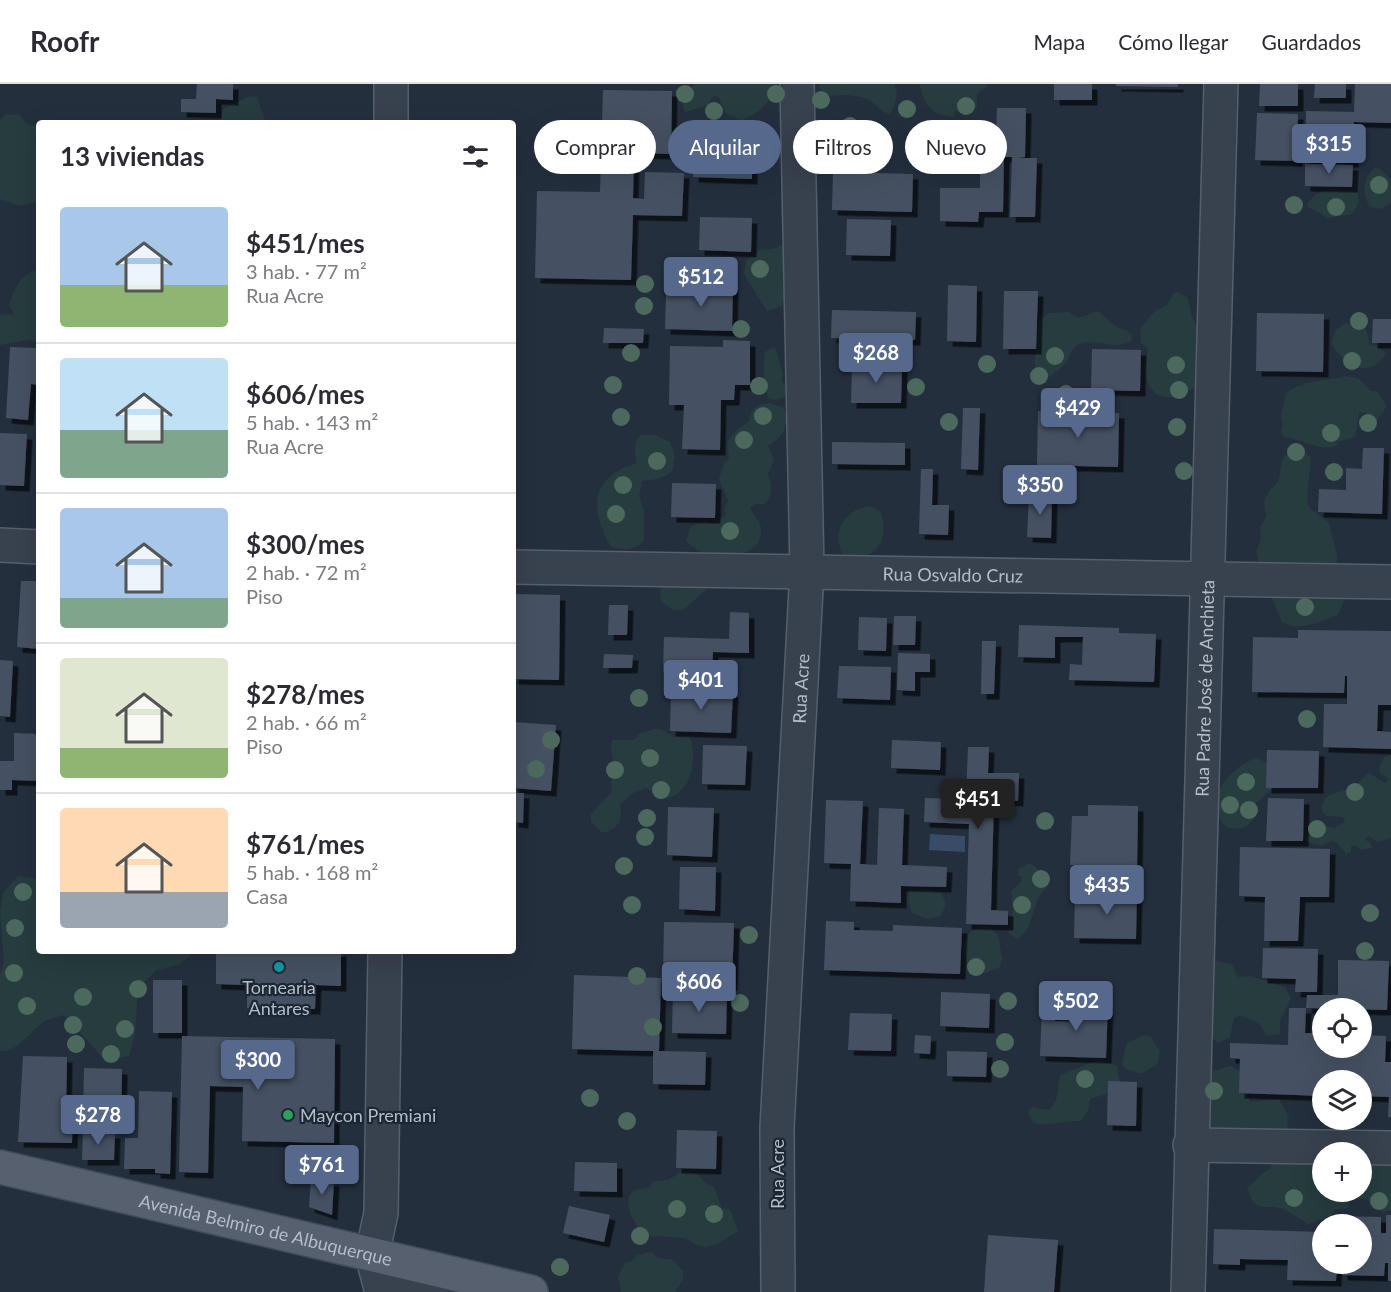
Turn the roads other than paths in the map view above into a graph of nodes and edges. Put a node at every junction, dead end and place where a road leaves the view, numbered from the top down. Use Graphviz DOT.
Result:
graph roads {
  1 [pos="391,84"];
  2 [pos="797,84"];
  3 [pos="1221,84"];
  4 [pos="391,120"];
  5 [pos="0,545"];
  6 [pos="36,547"];
  7 [pos="516,567"];
  8 [pos="807,570"];
  9 [pos="1206,579"];
  10 [pos="1391,582"];
  11 [pos="385,954"];
  12 [pos="1190,1144"];
  13 [pos="1391,1148"];
  14 [pos="0,1167"];
  15 [pos="372,1255"];
  16 [pos="493,1283"];
  17 [pos="382,1292"];
  18 [pos="397,1292"];
  19 [pos="531,1292"];
  20 [pos="778,1292"];
  21 [pos="1188,1292"];
  1 -- 4 [label="street"];
  2 -- 8 [label="street, Rua Acre"];
  3 -- 9 [label="street, Rua Padre José de Anchieta"];
  5 -- 6 [label="street"];
  7 -- 8 [label="street, Rua Osvaldo Cruz"];
  8 -- 9 [label="street, Rua Osvaldo Cruz"];
  8 -- 20 [label="street, Rua Acre"];
  9 -- 10 [label="street, Rua Osvaldo Cruz"];
  9 -- 12 [label="street, Rua Padre José de Anchieta"];
  11 -- 15 [label="street"];
  12 -- 13 [label="street"];
  12 -- 21 [label="street, Rua Padre José de Anchieta"];
  14 -- 15 [label="main road, Avenida Belmiro de Albuquerque"];
  15 -- 16 [label="main road, Avenida Belmiro de Albuquerque"];
  15 -- 17 [label="street"];
  16 -- 18 [label="street"];
  16 -- 19 [label="main road, Avenida Belmiro de Albuquerque"];
}
